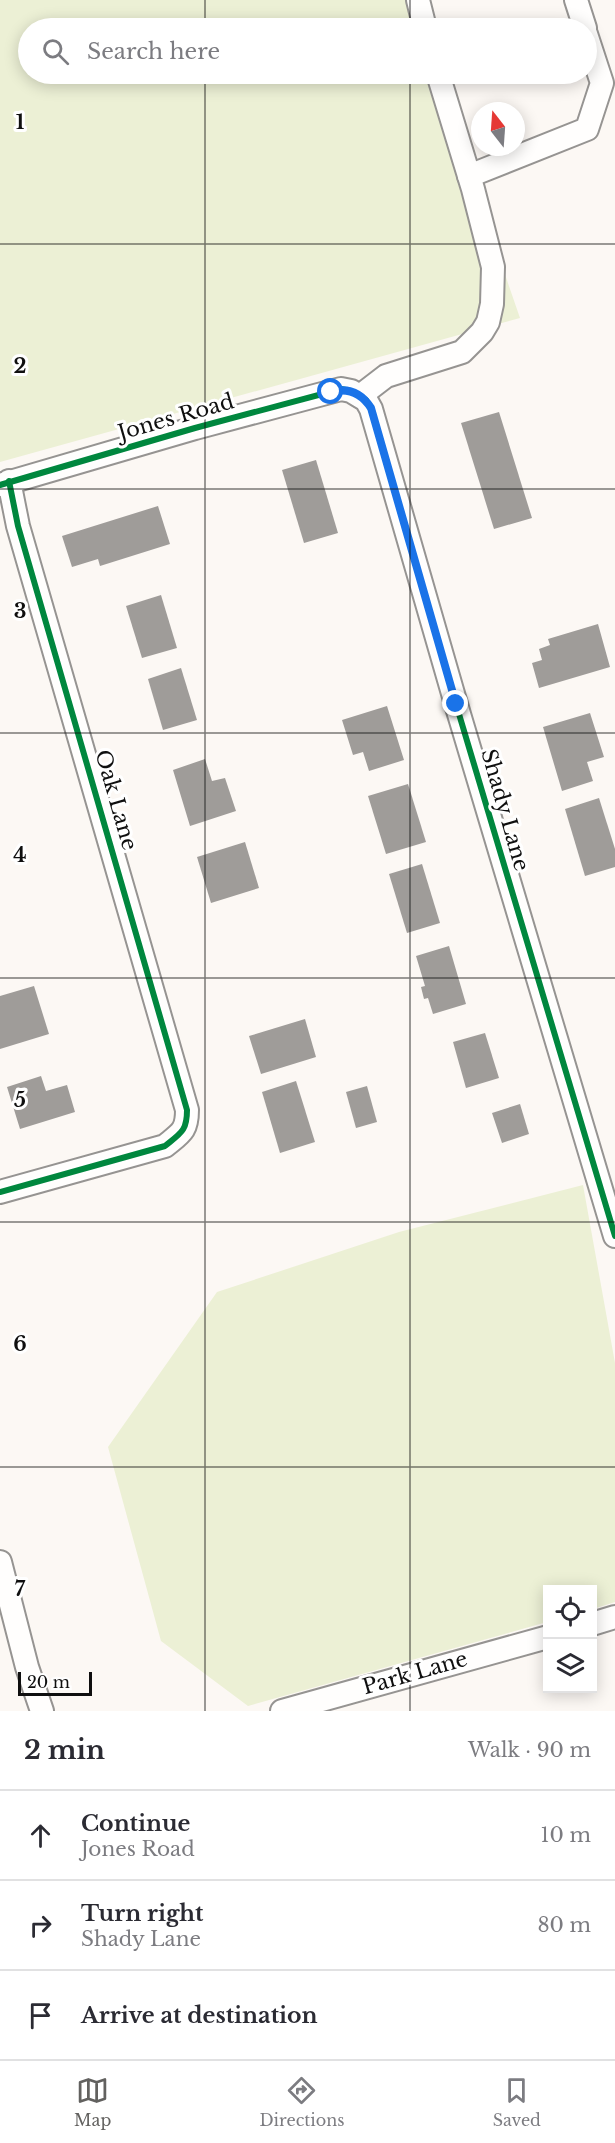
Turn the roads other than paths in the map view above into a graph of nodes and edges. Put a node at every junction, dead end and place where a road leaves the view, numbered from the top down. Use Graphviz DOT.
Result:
graph roads {
  1 [pos="418,0"];
  2 [pos="576,0"];
  3 [pos="422,18"];
  4 [pos="582,18"];
  5 [pos="597,68"];
  6 [pos="441,84"];
  7 [pos="469,176"];
  8 [pos="360,396"];
  9 [pos="5,483"];
  10 [pos="0,1192"];
  11 [pos="615,1236"];
  12 [pos="0,1562"];
  13 [pos="615,1617"];
  14 [pos="597,1622"];
  15 [pos="543,1638"];
  16 [pos="42,1711"];
  17 [pos="282,1711"];
  1 -- 3 [label="street"];
  2 -- 4 [label="street"];
  5 -- 7 [label="street"];
  6 -- 7 [label="street"];
  7 -- 8 [label="street"];
  8 -- 9 [label="street, Jones Road"];
  8 -- 11 [label="street, Shady Lane"];
  9 -- 10 [label="street, Oak Lane"];
  12 -- 16 [label="street"];
  13 -- 14 [label="street"];
  15 -- 17 [label="street, Park Lane"];
}
